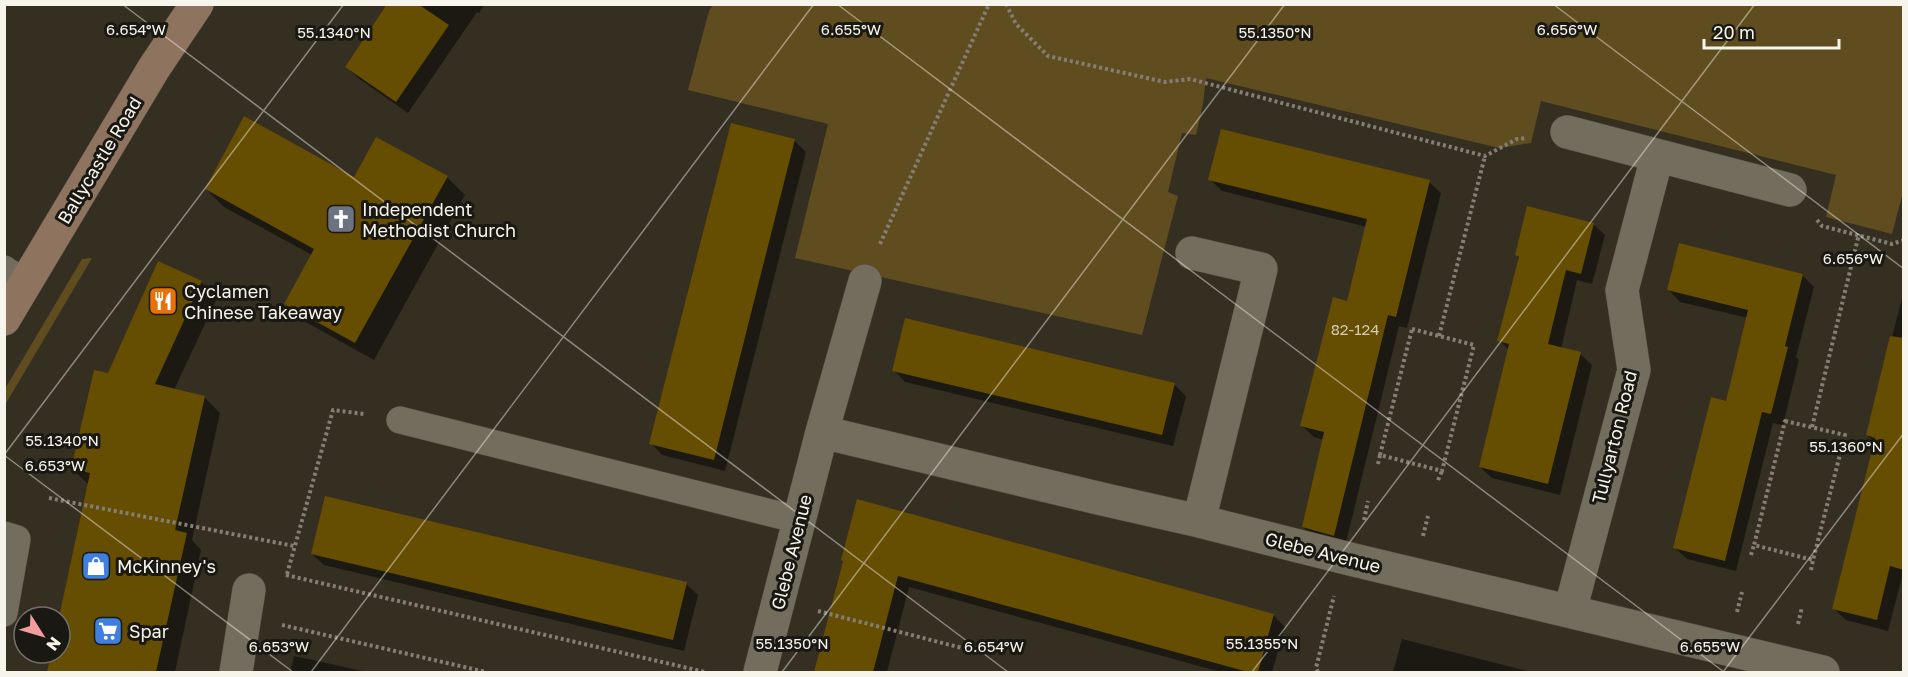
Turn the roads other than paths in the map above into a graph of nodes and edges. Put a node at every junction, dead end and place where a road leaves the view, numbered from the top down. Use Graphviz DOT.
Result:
graph roads {
  1 [pos="197,4"];
  2 [pos="1567,132"];
  3 [pos="1657,157"];
  4 [pos="1790,190"];
  5 [pos="1192,253"];
  6 [pos="15,276"];
  7 [pos="865,281"];
  8 [pos="4,319"];
  9 [pos="400,420"];
  10 [pos="822,432"];
  11 [pos="799,519"];
  12 [pos="1199,521"];
  13 [pos="4,535"];
  14 [pos="249,590"];
  15 [pos="1570,611"];
  16 [pos="4,613"];
  17 [pos="236,672"];
  18 [pos="760,672"];
  19 [pos="1823,672"];
  1 -- 6 [label="main road, Ballycastle Road"];
  2 -- 3 [label="street"];
  3 -- 4 [label="street"];
  3 -- 15 [label="street, Tullyarton Road"];
  5 -- 12 [label="street"];
  6 -- 8 [label="main road, Ballycastle Road"];
  7 -- 10 [label="street, Glebe Avenue"];
  9 -- 11 [label="lane"];
  10 -- 11 [label="street, Glebe Avenue"];
  10 -- 12 [label="street, Glebe Avenue"];
  11 -- 18 [label="street, Glebe Avenue"];
  12 -- 15 [label="street, Glebe Avenue"];
  13 -- 16 [label="lane"];
  14 -- 17 [label="street"];
  15 -- 19 [label="street, Glebe Avenue"];
}
